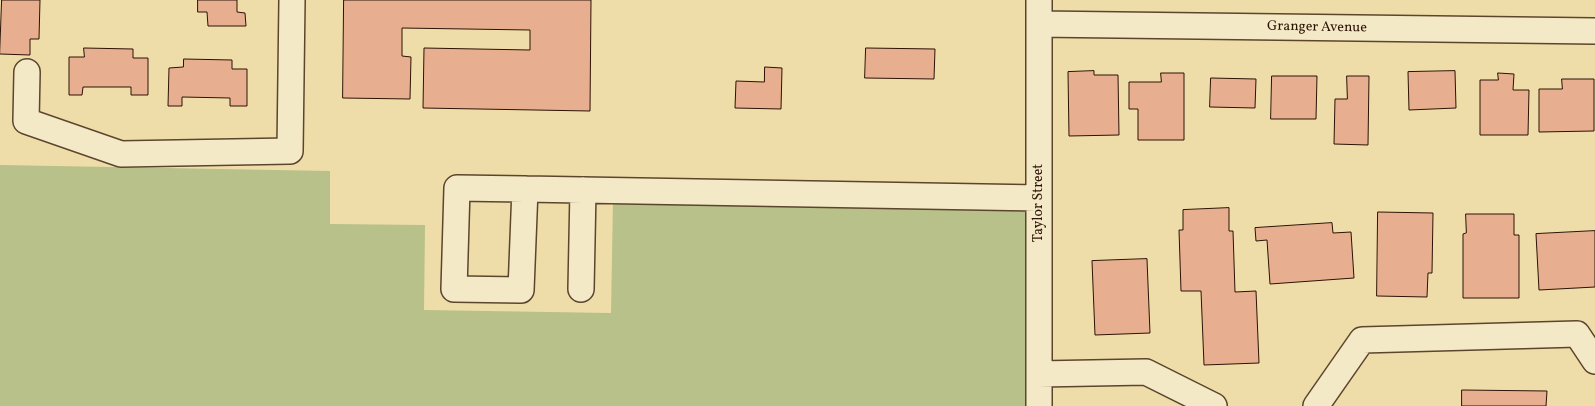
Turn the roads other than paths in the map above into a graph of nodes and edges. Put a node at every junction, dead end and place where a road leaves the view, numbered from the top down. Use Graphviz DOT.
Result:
graph roads {
  1 [pos="292,0"];
  2 [pos="1039,12"];
  3 [pos="1595,31"];
  4 [pos="27,72"];
  5 [pos="525,189"];
  6 [pos="583,190"];
  7 [pos="1039,198"];
  8 [pos="581,289"];
  9 [pos="1595,361"];
  10 [pos="1039,374"];
  11 [pos="1039,406"];
  12 [pos="1214,406"];
  13 [pos="1316,406"];
  1 -- 4 [label="street"];
  2 -- 3 [label="street, Granger Avenue"];
  2 -- 7 [label="street, Taylor Street"];
  5 -- 5 [label="street"];
  5 -- 6 [label="street"];
  6 -- 7 [label="street"];
  6 -- 8 [label="street"];
  7 -- 10 [label="street, Taylor Street"];
  9 -- 13 [label="street"];
  10 -- 11 [label="street, Taylor Street"];
  10 -- 12 [label="street"];
}
